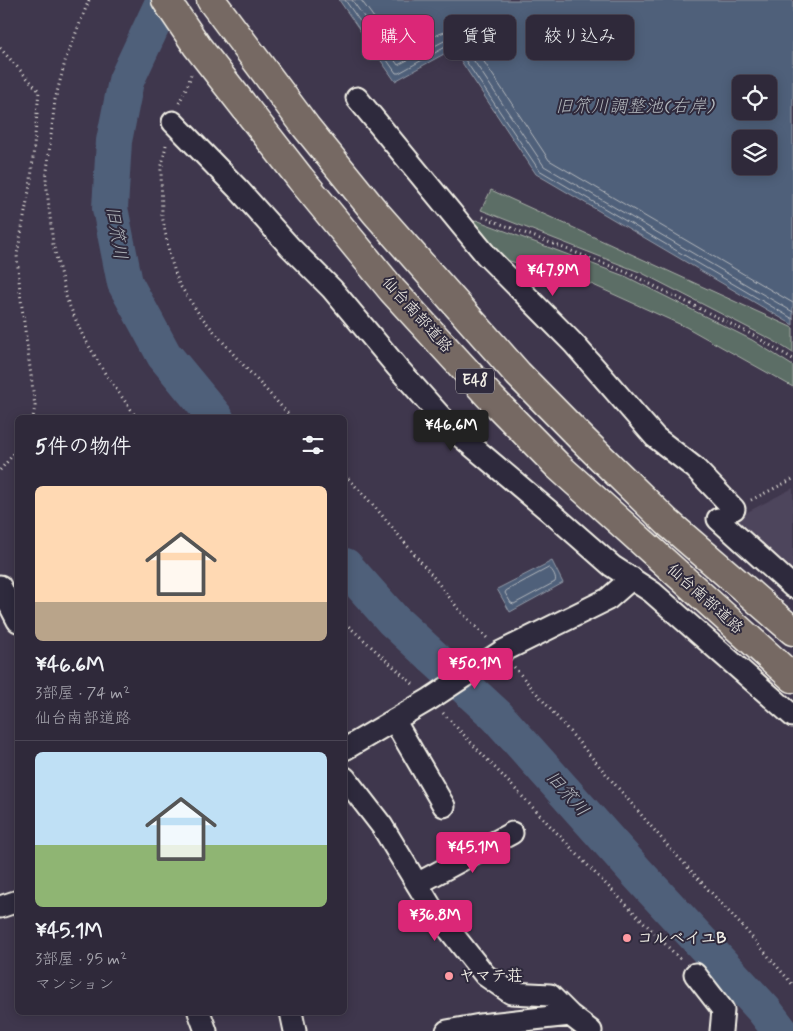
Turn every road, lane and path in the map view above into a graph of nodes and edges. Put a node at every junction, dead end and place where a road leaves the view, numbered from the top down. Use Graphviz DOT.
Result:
graph roads {
  1 [pos="89,0"];
  2 [pos="166,0"];
  3 [pos="216,7"];
  4 [pos="0,48"];
  5 [pos="195,56"];
  6 [pos="357,98"];
  7 [pos="173,122"];
  8 [pos="482,217"];
  9 [pos="793,359"];
  10 [pos="34,415"];
  11 [pos="135,415"];
  12 [pos="289,415"];
  13 [pos="15,452"];
  14 [pos="0,470"];
  15 [pos="347,477"];
  16 [pos="793,480"];
  17 [pos="726,514"];
  18 [pos="632,578"];
  19 [pos="0,586"];
  20 [pos="793,587"];
  21 [pos="15,615"];
  22 [pos="347,625"];
  23 [pos="793,631"];
  24 [pos="496,655"];
  25 [pos="793,678"];
  26 [pos="434,696"];
  27 [pos="793,716"];
  28 [pos="394,720"];
  29 [pos="347,748"];
  30 [pos="347,781"];
  31 [pos="444,806"];
  32 [pos="512,833"];
  33 [pos="417,884"];
  34 [pos="695,974"];
  35 [pos="793,985"];
  36 [pos="200,1015"];
  37 [pos="292,1015"];
  38 [pos="570,1015"];
  39 [pos="482,1028"];
  40 [pos="206,1031"];
  41 [pos="295,1031"];
  42 [pos="447,1031"];
  43 [pos="591,1031"];
  44 [pos="721,1031"];
  1 -- 11 [label="path"];
  2 -- 5 [label="highway, 仙台南部道路 / E48"];
  3 -- 23 [label="highway, 仙台南部道路 / E48"];
  4 -- 10 [label="path"];
  5 -- 7 [label="path"];
  5 -- 25 [label="highway, 仙台南部道路 / E48"];
  6 -- 17 [label="street"];
  7 -- 12 [label="path"];
  7 -- 18 [label="street"];
  8 -- 9 [label="path"];
  13 -- 14 [label="path"];
  15 -- 24 [label="path"];
  16 -- 17 [label="path"];
  17 -- 20 [label="street"];
  18 -- 24 [label="street"];
  18 -- 27 [label="street"];
  19 -- 21 [label="street"];
  22 -- 26 [label="path"];
  24 -- 26 [label="street"];
  24 -- 35 [label="path"];
  26 -- 28 [label="street"];
  26 -- 34 [label="path"];
  28 -- 29 [label="street"];
  28 -- 31 [label="street"];
  30 -- 33 [label="street"];
  32 -- 33 [label="street"];
  33 -- 38 [label="street"];
  34 -- 44 [label="street"];
  36 -- 40 [label="street"];
  37 -- 41 [label="street"];
  38 -- 39 [label="street"];
  38 -- 43 [label="street"];
  39 -- 42 [label="street"];
}
